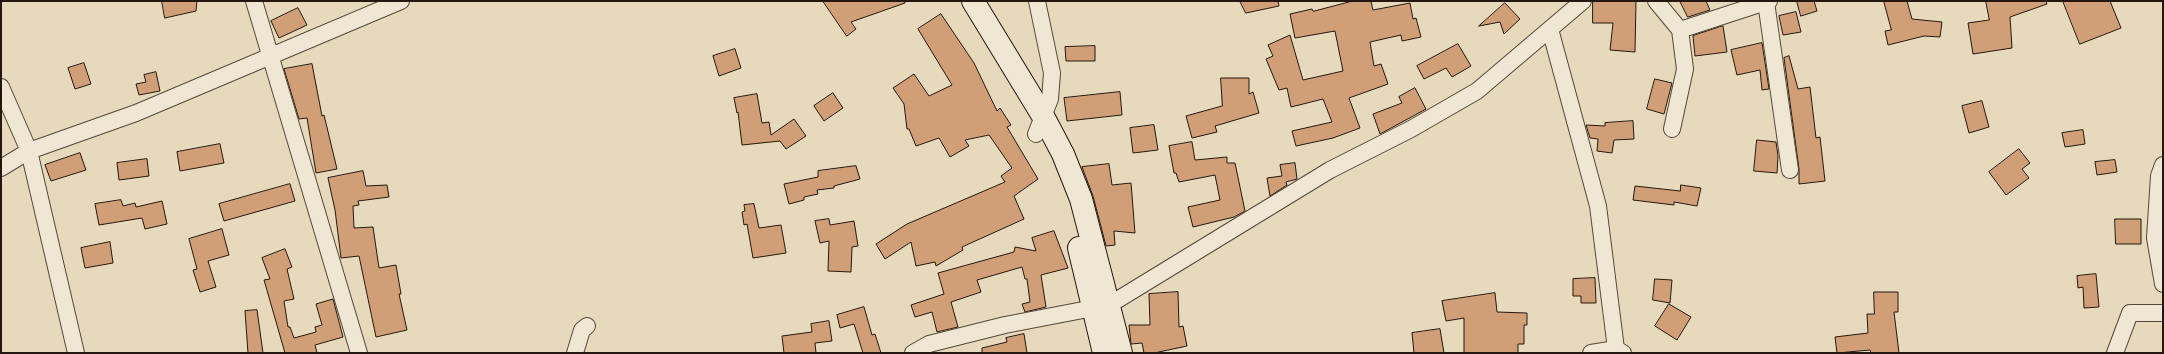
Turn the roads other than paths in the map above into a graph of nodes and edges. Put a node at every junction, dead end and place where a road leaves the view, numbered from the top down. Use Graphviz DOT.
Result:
graph roads {
  1 [pos="254,1"];
  2 [pos="401,1"];
  3 [pos="957,1"];
  4 [pos="973,1"];
  5 [pos="1037,1"];
  6 [pos="1583,1"];
  7 [pos="1656,1"];
  8 [pos="1767,2"];
  9 [pos="1550,29"];
  10 [pos="1680,30"];
  11 [pos="269,57"];
  12 [pos="1,87"];
  13 [pos="1040,125"];
  14 [pos="1672,129"];
  15 [pos="29,150"];
  16 [pos="2163,165"];
  17 [pos="1,168"];
  18 [pos="1790,170"];
  19 [pos="2163,284"];
  20 [pos="1102,307"];
  21 [pos="2163,313"];
  22 [pos="587,326"];
  23 [pos="1619,351"];
  24 [pos="76,353"];
  25 [pos="359,353"];
  26 [pos="575,353"];
  27 [pos="913,353"];
  28 [pos="1104,353"];
  29 [pos="1121,353"];
  30 [pos="1591,353"];
  31 [pos="2115,353"];
  1 -- 11 [label="street"];
  2 -- 11 [label="street"];
  3 -- 13 [label="main road"];
  4 -- 13 [label="main road"];
  5 -- 13 [label="street"];
  6 -- 9 [label="street"];
  7 -- 10 [label="street"];
  8 -- 10 [label="street"];
  8 -- 18 [label="street"];
  9 -- 20 [label="street"];
  9 -- 23 [label="street"];
  10 -- 14 [label="street"];
  11 -- 15 [label="street"];
  11 -- 25 [label="street"];
  12 -- 15 [label="street"];
  13 -- 20 [label="main road"];
  15 -- 17 [label="street"];
  15 -- 24 [label="street"];
  16 -- 19 [label="street"];
  20 -- 27 [label="street"];
  20 -- 28 [label="main road"];
  20 -- 29 [label="main road"];
  21 -- 31 [label="street"];
  22 -- 26 [label="street"];
  23 -- 30 [label="street"];
}
